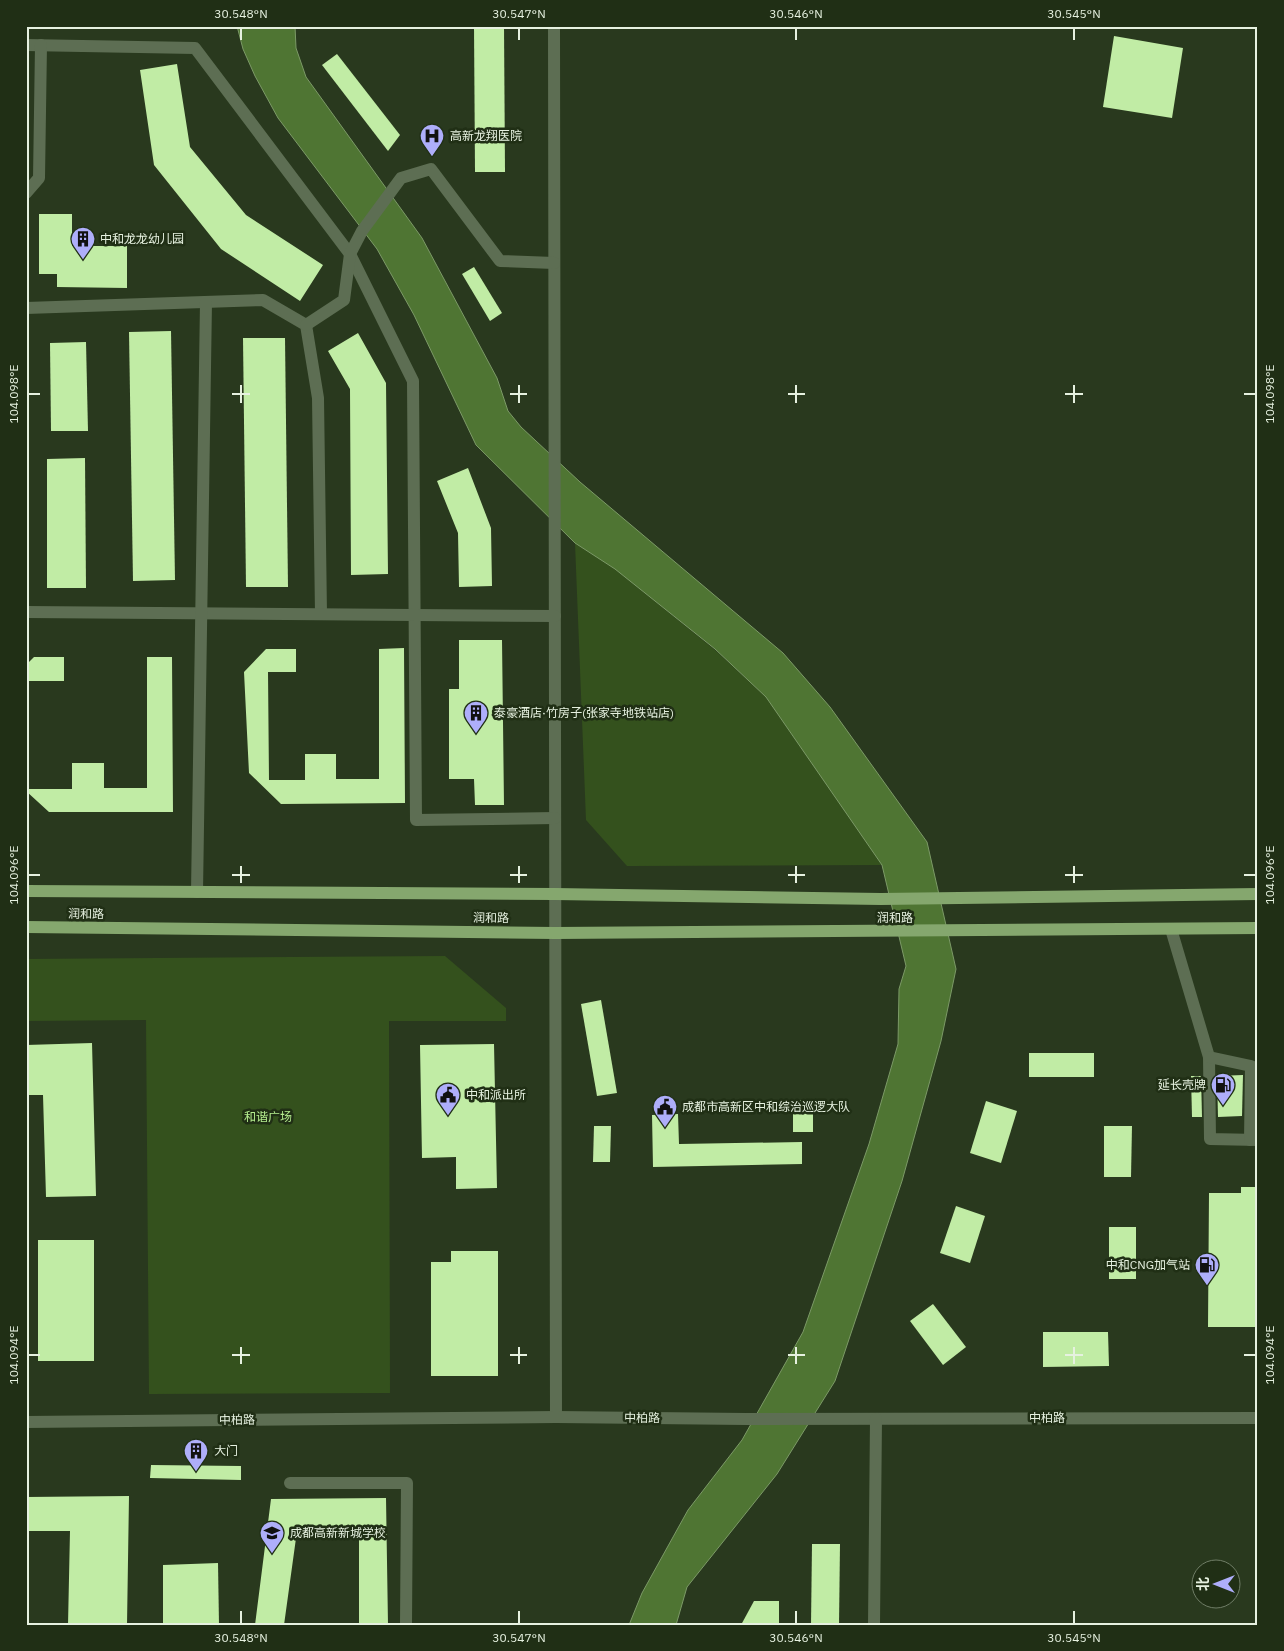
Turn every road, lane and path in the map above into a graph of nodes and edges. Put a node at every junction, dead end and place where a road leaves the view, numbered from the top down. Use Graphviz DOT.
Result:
graph roads {
  1 [pos="554,26"];
  2 [pos="26,45"];
  3 [pos="41,45"];
  4 [pos="26,193"];
  5 [pos="350,254"];
  6 [pos="554,263"];
  7 [pos="206,302"];
  8 [pos="26,308"];
  9 [pos="306,325"];
  10 [pos="26,612"];
  11 [pos="201,614"];
  12 [pos="321,614"];
  13 [pos="415,615"];
  14 [pos="555,616"];
  15 [pos="555,818"];
  16 [pos="26,891"];
  17 [pos="197,892"];
  18 [pos="555,894"];
  19 [pos="1258,894"];
  20 [pos="26,927"];
  21 [pos="1258,928"];
  22 [pos="1170,929"];
  23 [pos="555,933"];
  24 [pos="1209,1057"];
  25 [pos="1254,1140"];
  26 [pos="556,1417"];
  27 [pos="876,1418"];
  28 [pos="1258,1418"];
  29 [pos="26,1422"];
  30 [pos="290,1483"];
  31 [pos="406,1625"];
  32 [pos="874,1625"];
  1 -- 6 [label="street"];
  2 -- 3 [label="street"];
  3 -- 4 [label="street"];
  3 -- 5 [label="street"];
  5 -- 6 [label="street"];
  5 -- 9 [label="street"];
  5 -- 13 [label="street"];
  6 -- 14 [label="street"];
  7 -- 8 [label="street"];
  7 -- 9 [label="street"];
  7 -- 11 [label="street"];
  9 -- 12 [label="street"];
  10 -- 11 [label="street"];
  11 -- 12 [label="street"];
  11 -- 17 [label="street"];
  12 -- 13 [label="street"];
  13 -- 14 [label="street"];
  13 -- 15 [label="street"];
  14 -- 15 [label="street"];
  15 -- 18 [label="street"];
  16 -- 17 [label="main road, 润和路"];
  17 -- 18 [label="main road, 润和路"];
  18 -- 19 [label="main road, 润和路"];
  18 -- 23 [label="street"];
  20 -- 23 [label="main road, 润和路"];
  21 -- 22 [label="main road, 润和路"];
  22 -- 23 [label="main road, 润和路"];
  22 -- 24 [label="street"];
  23 -- 26 [label="street"];
  24 -- 25 [label="street"];
  24 -- 25 [label="street"];
  26 -- 27 [label="street, 中柏路"];
  26 -- 29 [label="street, 中柏路"];
  27 -- 28 [label="street, 中柏路"];
  27 -- 32 [label="street"];
  30 -- 31 [label="street"];
}
